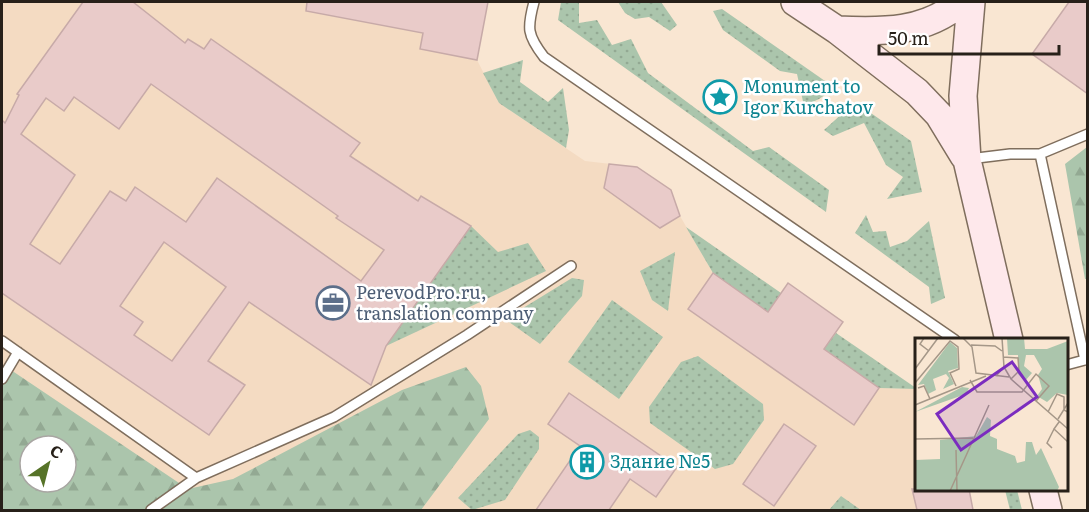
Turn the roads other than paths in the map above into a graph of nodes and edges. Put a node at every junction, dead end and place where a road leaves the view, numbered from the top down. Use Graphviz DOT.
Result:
graph roads {
  1 [pos="534,2"];
  2 [pos="795,2"];
  3 [pos="961,2"];
  4 [pos="971,2"];
  5 [pos="837,30"];
  6 [pos="1088,134"];
  7 [pos="1040,154"];
  8 [pos="967,160"];
  9 [pos="571,266"];
  10 [pos="954,338"];
  11 [pos="1009,338"];
  12 [pos="2,341"];
  13 [pos="18,352"];
  14 [pos="1086,360"];
  15 [pos="1068,364"];
  16 [pos="2,379"];
  17 [pos="196,478"];
  18 [pos="1043,491"];
  19 [pos="151,510"];
  20 [pos="1048,510"];
  1 -- 10 [label="lane"];
  2 -- 5 [label="main road"];
  3 -- 5 [label="main road"];
  4 -- 8 [label="main road"];
  5 -- 8 [label="main road"];
  6 -- 7 [label="lane"];
  7 -- 8 [label="lane"];
  7 -- 14 [label="lane"];
  8 -- 11 [label="main road"];
  9 -- 17 [label="lane"];
  12 -- 13 [label="lane"];
  13 -- 16 [label="lane"];
  13 -- 17 [label="lane"];
  14 -- 15 [label="lane"];
  17 -- 19 [label="lane"];
  18 -- 20 [label="main road"];
}
